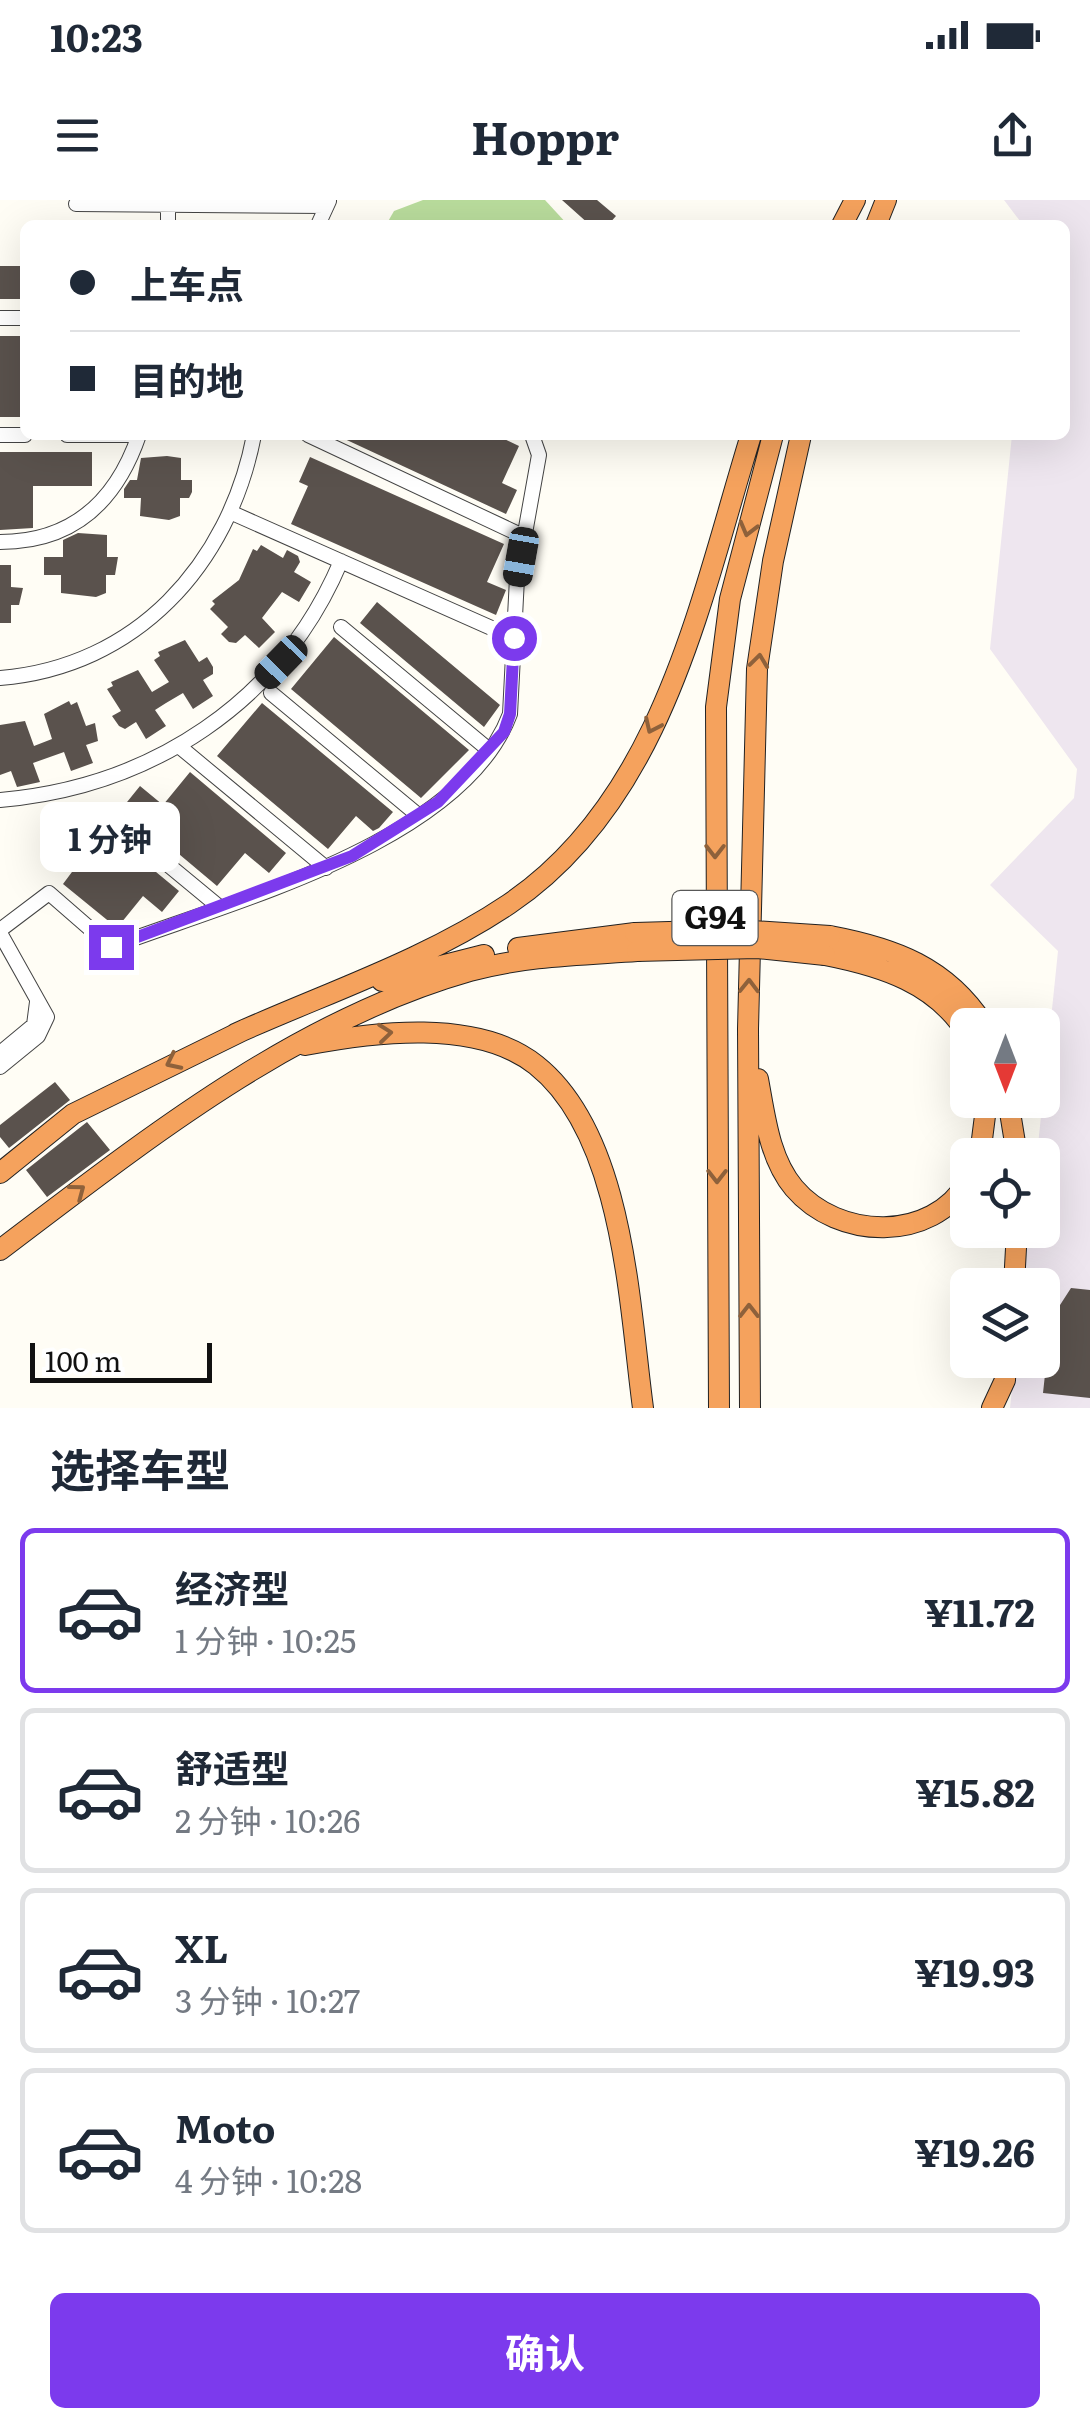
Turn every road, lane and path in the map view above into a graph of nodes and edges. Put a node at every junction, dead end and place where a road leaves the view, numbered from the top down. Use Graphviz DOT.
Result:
graph roads {
  1 [pos="328,203"];
  2 [pos="76,204"];
  3 [pos="168,204"];
  4 [pos="168,220"];
  5 [pos="137,440"];
  6 [pos="252,440"];
  7 [pos="319,440"];
  8 [pos="534,440"];
  9 [pos="750,440"];
  10 [pos="772,440"];
  11 [pos="801,440"];
  12 [pos="230,512"];
  13 [pos="525,537"];
  14 [pos="0,542"];
  15 [pos="341,561"];
  16 [pos="342,627"];
  17 [pos="514,638"];
  18 [pos="0,678"];
  19 [pos="271,693"];
  20 [pos="180,746"];
  21 [pos="489,750"];
  22 [pos="0,800"];
  23 [pos="108,815"];
  24 [pos="419,816"];
  25 [pos="326,868"];
  26 [pos="218,906"];
  27 [pos="0,932"];
  28 [pos="636,942"];
  29 [pos="828,946"];
  30 [pos="33,986"];
  31 [pos="971,1008"];
  32 [pos="950,1013"];
  33 [pos="748,1030"];
  34 [pos="235,1034"];
  35 [pos="288,1048"];
  36 [pos="0,1053"];
  37 [pos="0,1066"];
  38 [pos="0,1173"];
  39 [pos="950,1198"];
  40 [pos="0,1250"];
  41 [pos="1005,1378"];
  42 [pos="643,1408"];
  43 [pos="719,1408"];
  44 [pos="750,1408"];
  45 [pos="992,1408"];
  1 -- 3 [label="street"];
  2 -- 3 [label="street"];
  3 -- 4 [label="street"];
  5 -- 14 [label="street"];
  6 -- 12 [label="street"];
  7 -- 13 [label="street"];
  8 -- 13 [label="street"];
  9 -- 34 [label="highway, one-way"];
  10 -- 43 [label="highway, G94, one-way"];
  33 -- 11 [label="highway, G94, one-way"];
  12 -- 15 [label="street"];
  12 -- 18 [label="street"];
  13 -- 17 [label="street"];
  15 -- 17 [label="street"];
  15 -- 20 [label="street"];
  16 -- 21 [label="street"];
  17 -- 21 [label="street"];
  19 -- 24 [label="street"];
  20 -- 22 [label="street"];
  20 -- 25 [label="street"];
  21 -- 24 [label="street"];
  23 -- 26 [label="street"];
  24 -- 25 [label="street"];
  25 -- 26 [label="street"];
  26 -- 27 [label="street"];
  27 -- 30 [label="street"];
  28 -- 29 [label="highway, bridge"];
  28 -- 34 [label="highway"];
  28 -- 35 [label="highway"];
  29 -- 31 [label="highway"];
  29 -- 32 [label="highway"];
  30 -- 36 [label="street"];
  30 -- 37 [label="street"];
  33 -- 39 [label="highway"];
  44 -- 33 [label="highway, G94, one-way"];
  34 -- 38 [label="highway, one-way"];
  40 -- 35 [label="highway, one-way"];
  35 -- 42 [label="highway, one-way"];
  41 -- 45 [label="highway"];
}
